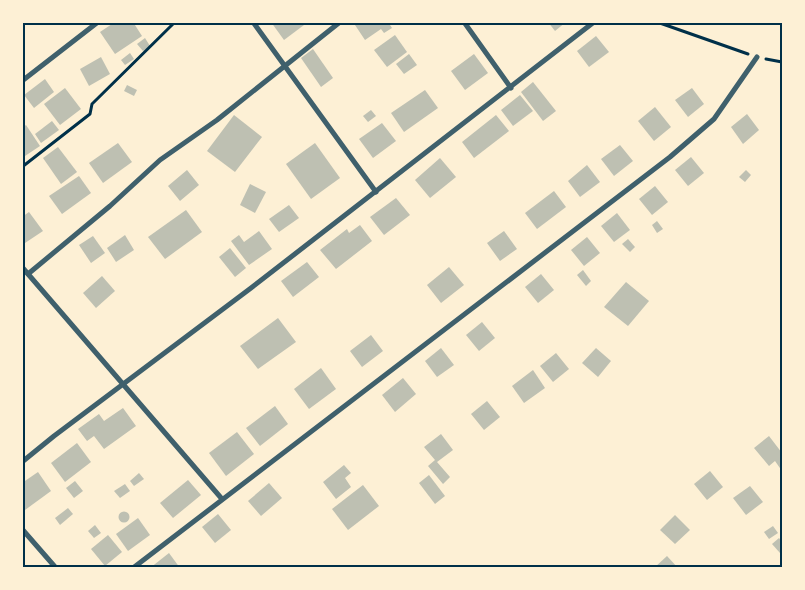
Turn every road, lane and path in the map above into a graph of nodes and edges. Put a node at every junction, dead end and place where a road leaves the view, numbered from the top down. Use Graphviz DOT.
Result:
graph roads {
  1 [pos="98,22"];
  2 [pos="176,22"];
  3 [pos="253,22"];
  4 [pos="340,22"];
  5 [pos="464,22"];
  6 [pos="594,22"];
  7 [pos="657,22"];
  8 [pos="757,57"];
  9 [pos="782,62"];
  10 [pos="286,67"];
  11 [pos="22,81"];
  12 [pos="511,88"];
  13 [pos="22,167"];
  14 [pos="376,192"];
  15 [pos="22,268"];
  16 [pos="28,274"];
  17 [pos="124,384"];
  18 [pos="22,462"];
  19 [pos="222,498"];
  20 [pos="22,530"];
  21 [pos="56,568"];
  22 [pos="133,568"];
  1 -- 11 [label="street"];
  2 -- 13 [label="path"];
  3 -- 10 [label="street"];
  4 -- 10 [label="street"];
  5 -- 12 [label="street"];
  6 -- 12 [label="street"];
  7 -- 8 [label="path"];
  8 -- 9 [label="path"];
  8 -- 19 [label="street"];
  10 -- 14 [label="street"];
  10 -- 16 [label="street"];
  12 -- 14 [label="street"];
  14 -- 17 [label="street"];
  15 -- 16 [label="street"];
  16 -- 17 [label="street"];
  17 -- 18 [label="street"];
  17 -- 19 [label="street"];
  19 -- 22 [label="street"];
  20 -- 21 [label="street"];
}
